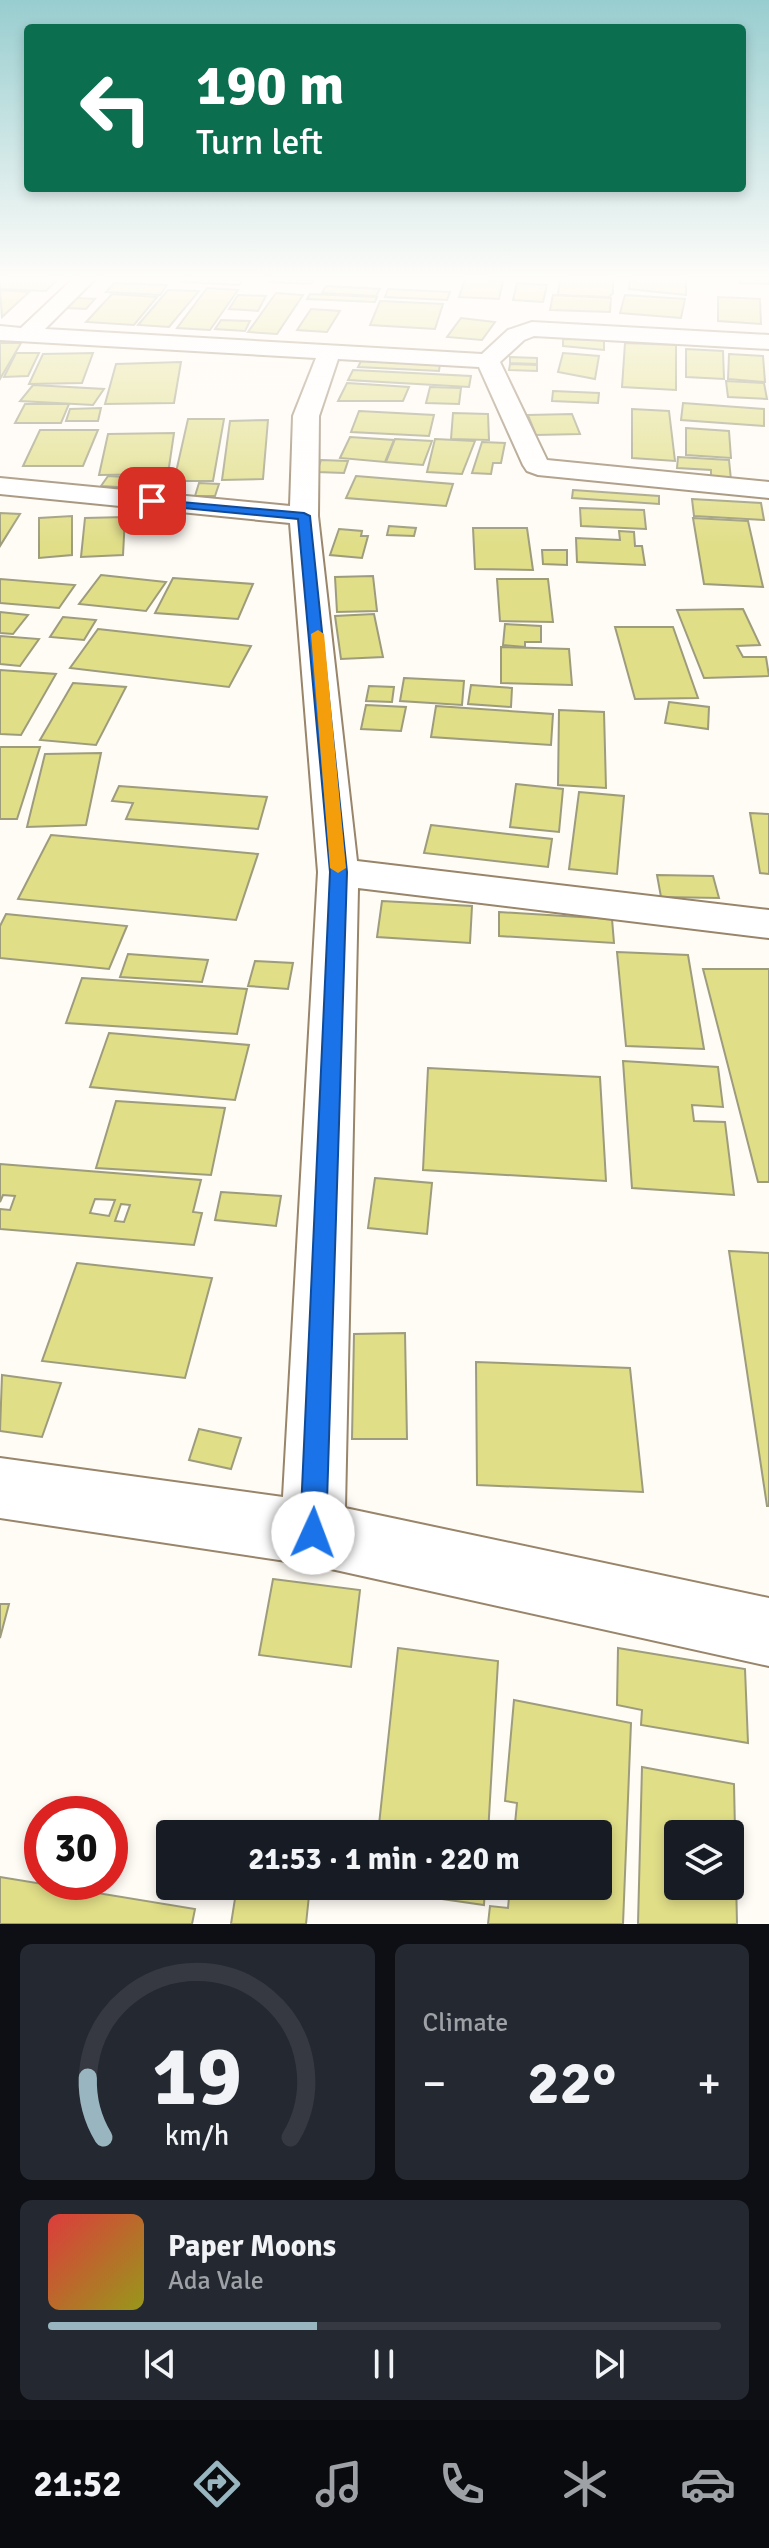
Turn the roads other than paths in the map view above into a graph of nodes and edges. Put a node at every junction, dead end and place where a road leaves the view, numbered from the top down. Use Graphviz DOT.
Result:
graph roads {
  1 [pos="324,367"];
  2 [pos="491,367"];
  3 [pos="0,486"];
  4 [pos="769,490"];
  5 [pos="304,516"];
  6 [pos="338,872"];
  7 [pos="769,924"];
  8 [pos="0,1488"];
  9 [pos="313,1533"];
  10 [pos="769,1632"];
  1 -- 5 [label="street"];
  2 -- 4 [label="street"];
  3 -- 5 [label="street"];
  5 -- 6 [label="street"];
  6 -- 7 [label="street"];
  6 -- 9 [label="street"];
  8 -- 9 [label="street"];
  9 -- 10 [label="street"];
}
